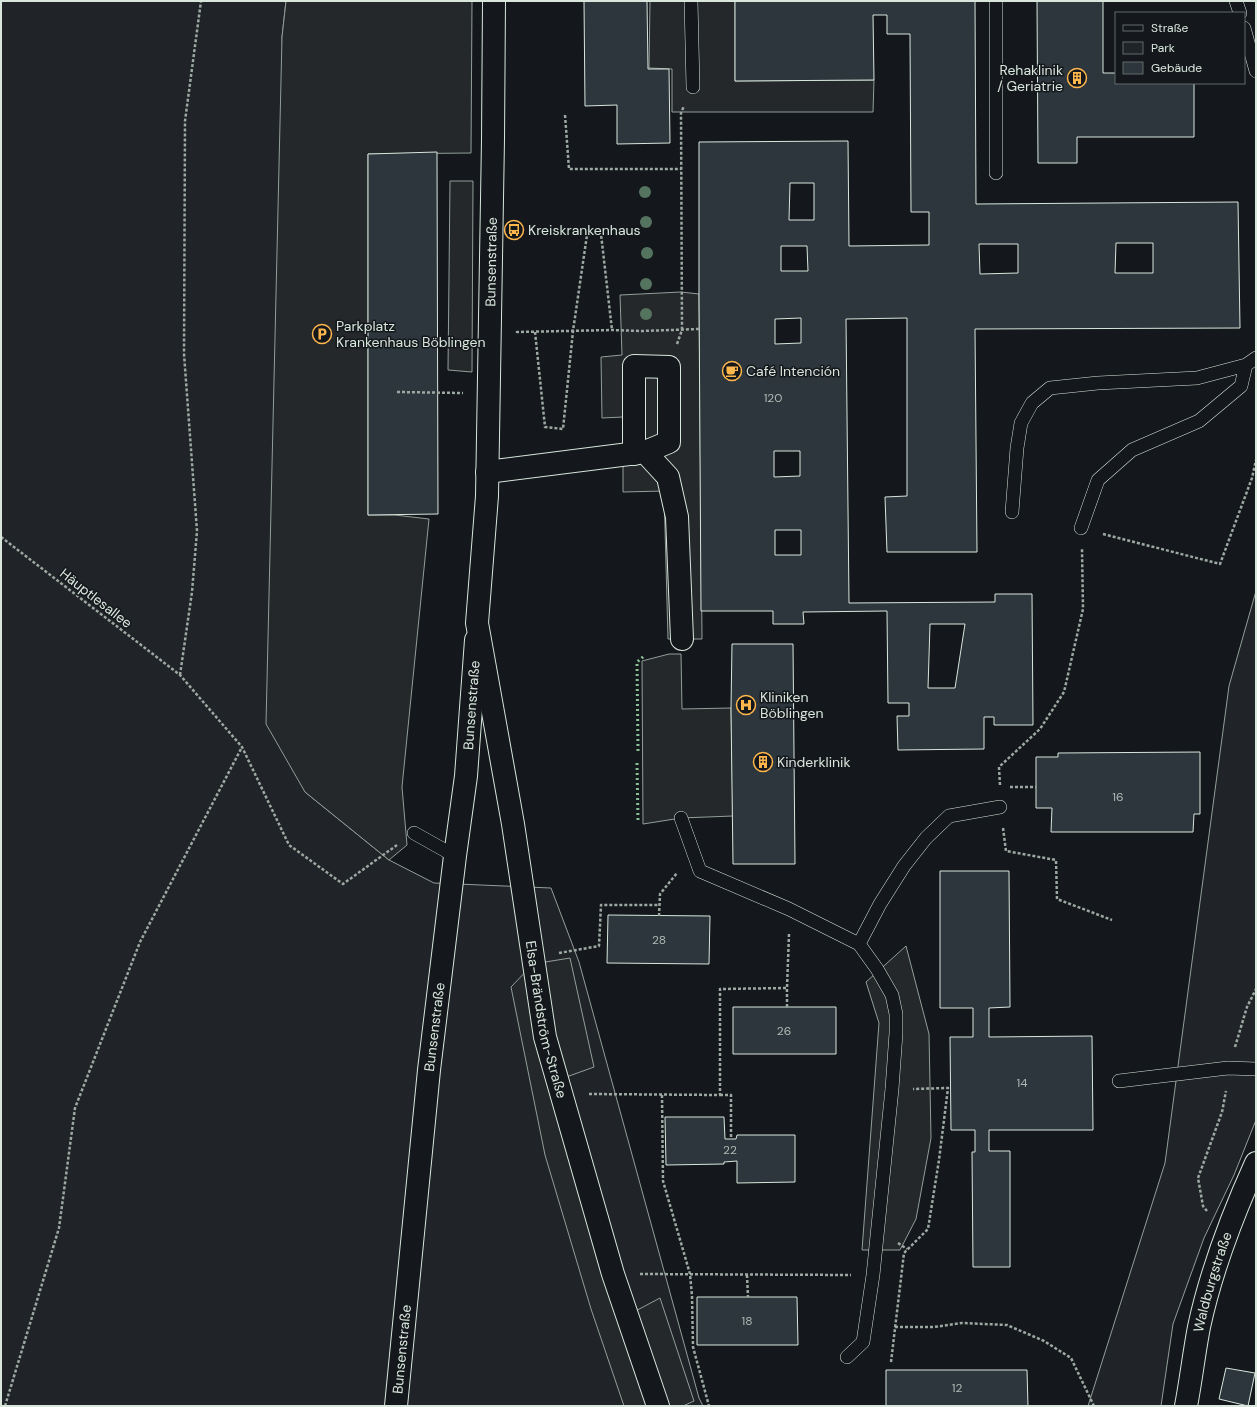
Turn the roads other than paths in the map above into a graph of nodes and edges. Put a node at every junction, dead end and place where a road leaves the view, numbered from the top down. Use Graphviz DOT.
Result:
graph roads {
  1 [pos="494,1"];
  2 [pos="692,1"];
  3 [pos="996,1"];
  4 [pos="1236,1"];
  5 [pos="1240,12"];
  6 [pos="1245,32"];
  7 [pos="1256,71"];
  8 [pos="693,87"];
  9 [pos="996,174"];
  10 [pos="1251,362"];
  11 [pos="639,453"];
  12 [pos="487,472"];
  13 [pos="1012,512"];
  14 [pos="1081,528"];
  15 [pos="477,623"];
  16 [pos="682,639"];
  17 [pos="1000,808"];
  18 [pos="681,818"];
  19 [pos="414,833"];
  20 [pos="455,856"];
  21 [pos="859,944"];
  22 [pos="1256,1070"];
  23 [pos="1119,1081"];
  24 [pos="1256,1163"];
  25 [pos="847,1357"];
  26 [pos="396,1406"];
  27 [pos="658,1406"];
  28 [pos="1186,1406"];
  1 -- 12 [label="street, Bunsenstraße"];
  2 -- 8 [label="lane"];
  3 -- 9 [label="lane"];
  4 -- 5 [label="lane"];
  6 -- 7 [label="lane"];
  10 -- 13 [label="lane"];
  10 -- 14 [label="lane"];
  11 -- 11 [label="street"];
  11 -- 12 [label="street"];
  11 -- 16 [label="street"];
  12 -- 15 [label="street, Bunsenstraße"];
  15 -- 20 [label="street, Bunsenstraße"];
  15 -- 27 [label="street, Elsa-Brändström-Straße"];
  17 -- 21 [label="lane"];
  18 -- 21 [label="lane"];
  19 -- 20 [label="lane"];
  20 -- 26 [label="street, Bunsenstraße"];
  21 -- 25 [label="lane"];
  22 -- 23 [label="lane"];
  24 -- 28 [label="street, Waldburgstraße"];
}
